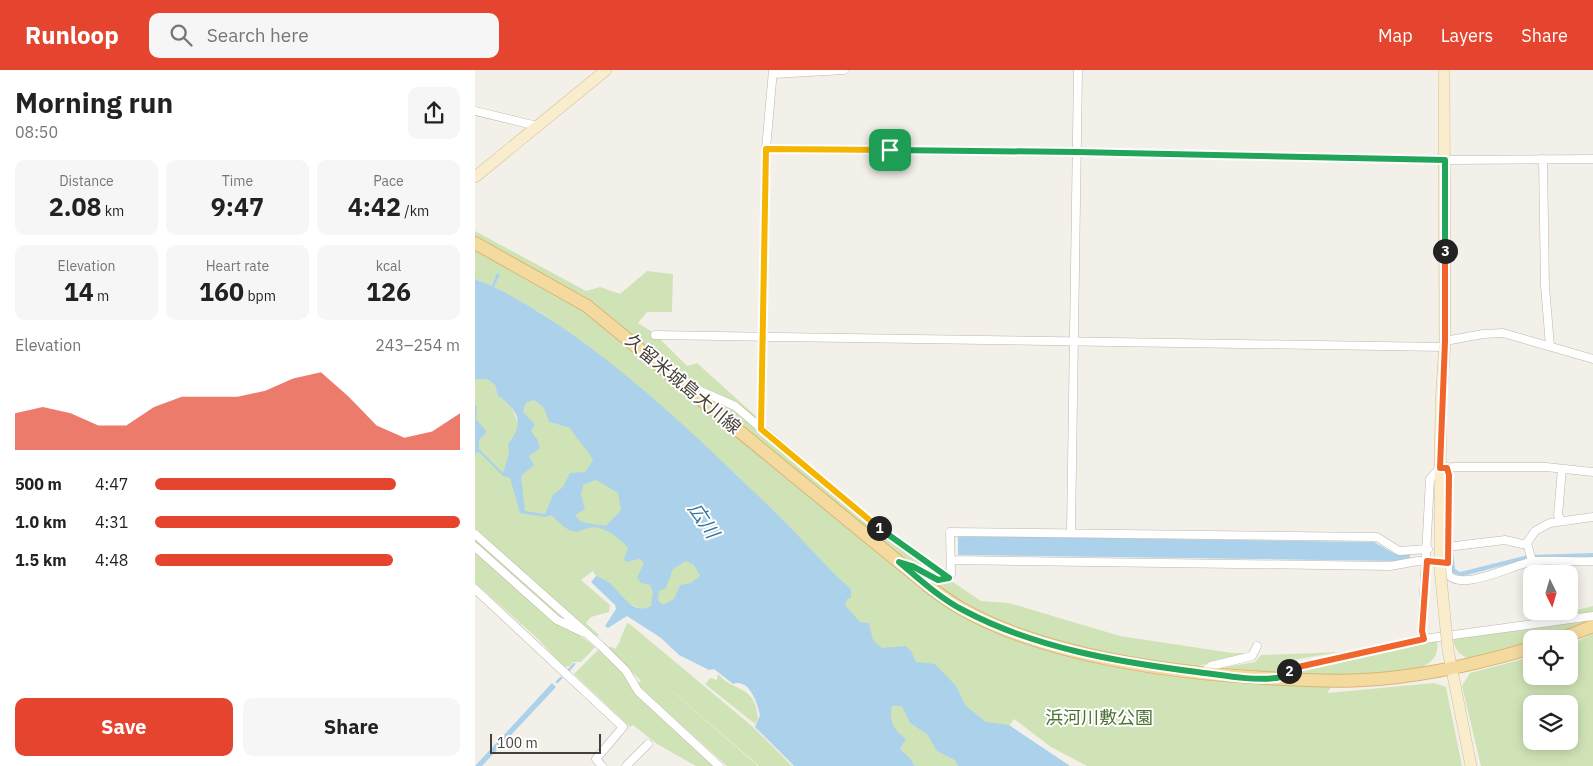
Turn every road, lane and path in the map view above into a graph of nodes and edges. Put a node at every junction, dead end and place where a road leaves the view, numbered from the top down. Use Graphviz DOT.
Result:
graph roads {
  1 [pos="606,70"];
  2 [pos="843,70"];
  3 [pos="1077,70"];
  4 [pos="1444,70"];
  5 [pos="773,72"];
  6 [pos="475,111"];
  7 [pos="537,126"];
  8 [pos="766,149"];
  9 [pos="1076,152"];
  10 [pos="1593,159"];
  11 [pos="1445,160"];
  12 [pos="1543,160"];
  13 [pos="475,177"];
  14 [pos="475,243"];
  15 [pos="655,335"];
  16 [pos="764,337"];
  17 [pos="1075,341"];
  18 [pos="1445,344"];
  19 [pos="1550,346"];
  20 [pos="1593,359"];
  21 [pos="683,384"];
  22 [pos="761,429"];
  23 [pos="1444,468"];
  24 [pos="1562,469"];
  25 [pos="1593,472"];
  26 [pos="1593,517"];
  27 [pos="1561,520"];
  28 [pos="1071,532"];
  29 [pos="475,534"];
  30 [pos="1527,543"];
  31 [pos="475,546"];
  32 [pos="1447,547"];
  33 [pos="1428,548"];
  34 [pos="951,560"];
  35 [pos="1427,561"];
  36 [pos="1532,561"];
  37 [pos="1593,561"];
  38 [pos="899,562"];
  39 [pos="1448,563"];
  40 [pos="949,578"];
  41 [pos="475,589"];
  42 [pos="481,595"];
  43 [pos="475,602"];
  44 [pos="1593,616"];
  45 [pos="1593,626"];
  46 [pos="584,632"];
  47 [pos="1578,632"];
  48 [pos="1424,639"];
  49 [pos="1257,646"];
  50 [pos="1523,651"];
  51 [pos="1202,673"];
  52 [pos="1453,674"];
  53 [pos="1279,678"];
  54 [pos="647,744"];
  55 [pos="602,766"];
  56 [pos="626,766"];
  57 [pos="719,766"];
  58 [pos="1471,766"];
  1 -- 7 [label="main road"];
  2 -- 5 [label="street"];
  3 -- 9 [label="street"];
  4 -- 11 [label="main road"];
  5 -- 8 [label="street"];
  6 -- 7 [label="street"];
  7 -- 13 [label="main road"];
  8 -- 9 [label="street"];
  8 -- 16 [label="street"];
  9 -- 11 [label="street"];
  9 -- 17 [label="street"];
  10 -- 12 [label="street"];
  11 -- 12 [label="street"];
  11 -- 18 [label="main road"];
  12 -- 19 [label="street"];
  14 -- 21 [label="main road, 久留米城島大川線"];
  15 -- 16 [label="street"];
  16 -- 17 [label="street"];
  16 -- 22 [label="street"];
  17 -- 18 [label="street"];
  17 -- 28 [label="street"];
  18 -- 19 [label="street"];
  18 -- 23 [label="main road"];
  19 -- 20 [label="street"];
  21 -- 22 [label="street"];
  21 -- 38 [label="main road, 久留米城島大川線"];
  22 -- 40 [label="street"];
  23 -- 24 [label="street"];
  23 -- 32 [label="street"];
  23 -- 33 [label="street"];
  23 -- 52 [label="main road, bridge"];
  24 -- 25 [label="street"];
  24 -- 27 [label="street"];
  26 -- 27 [label="street"];
  27 -- 30 [label="street"];
  28 -- 33 [label="street"];
  28 -- 34 [label="street"];
  29 -- 46 [label="street"];
  30 -- 32 [label="street"];
  30 -- 36 [label="street"];
  31 -- 46 [label="street"];
  32 -- 39 [label="street"];
  33 -- 35 [label="street"];
  34 -- 35 [label="street"];
  34 -- 40 [label="street"];
  35 -- 39 [label="street"];
  35 -- 48 [label="street"];
  36 -- 37 [label="street"];
  36 -- 39 [label="street"];
  38 -- 40 [label="street"];
  38 -- 51 [label="main road, 久留米城島大川線"];
  41 -- 42 [label="street"];
  42 -- 43 [label="street"];
  42 -- 55 [label="street"];
  44 -- 48 [label="street"];
  45 -- 47 [label="main road"];
  46 -- 57 [label="street"];
  48 -- 53 [label="street"];
  49 -- 51 [label="street"];
  50 -- 52 [label="main road, 久留米城島大川線"];
  51 -- 53 [label="main road, 久留米城島大川線"];
  52 -- 53 [label="main road, 久留米城島大川線"];
  52 -- 58 [label="main road"];
  54 -- 56 [label="street"];
}
